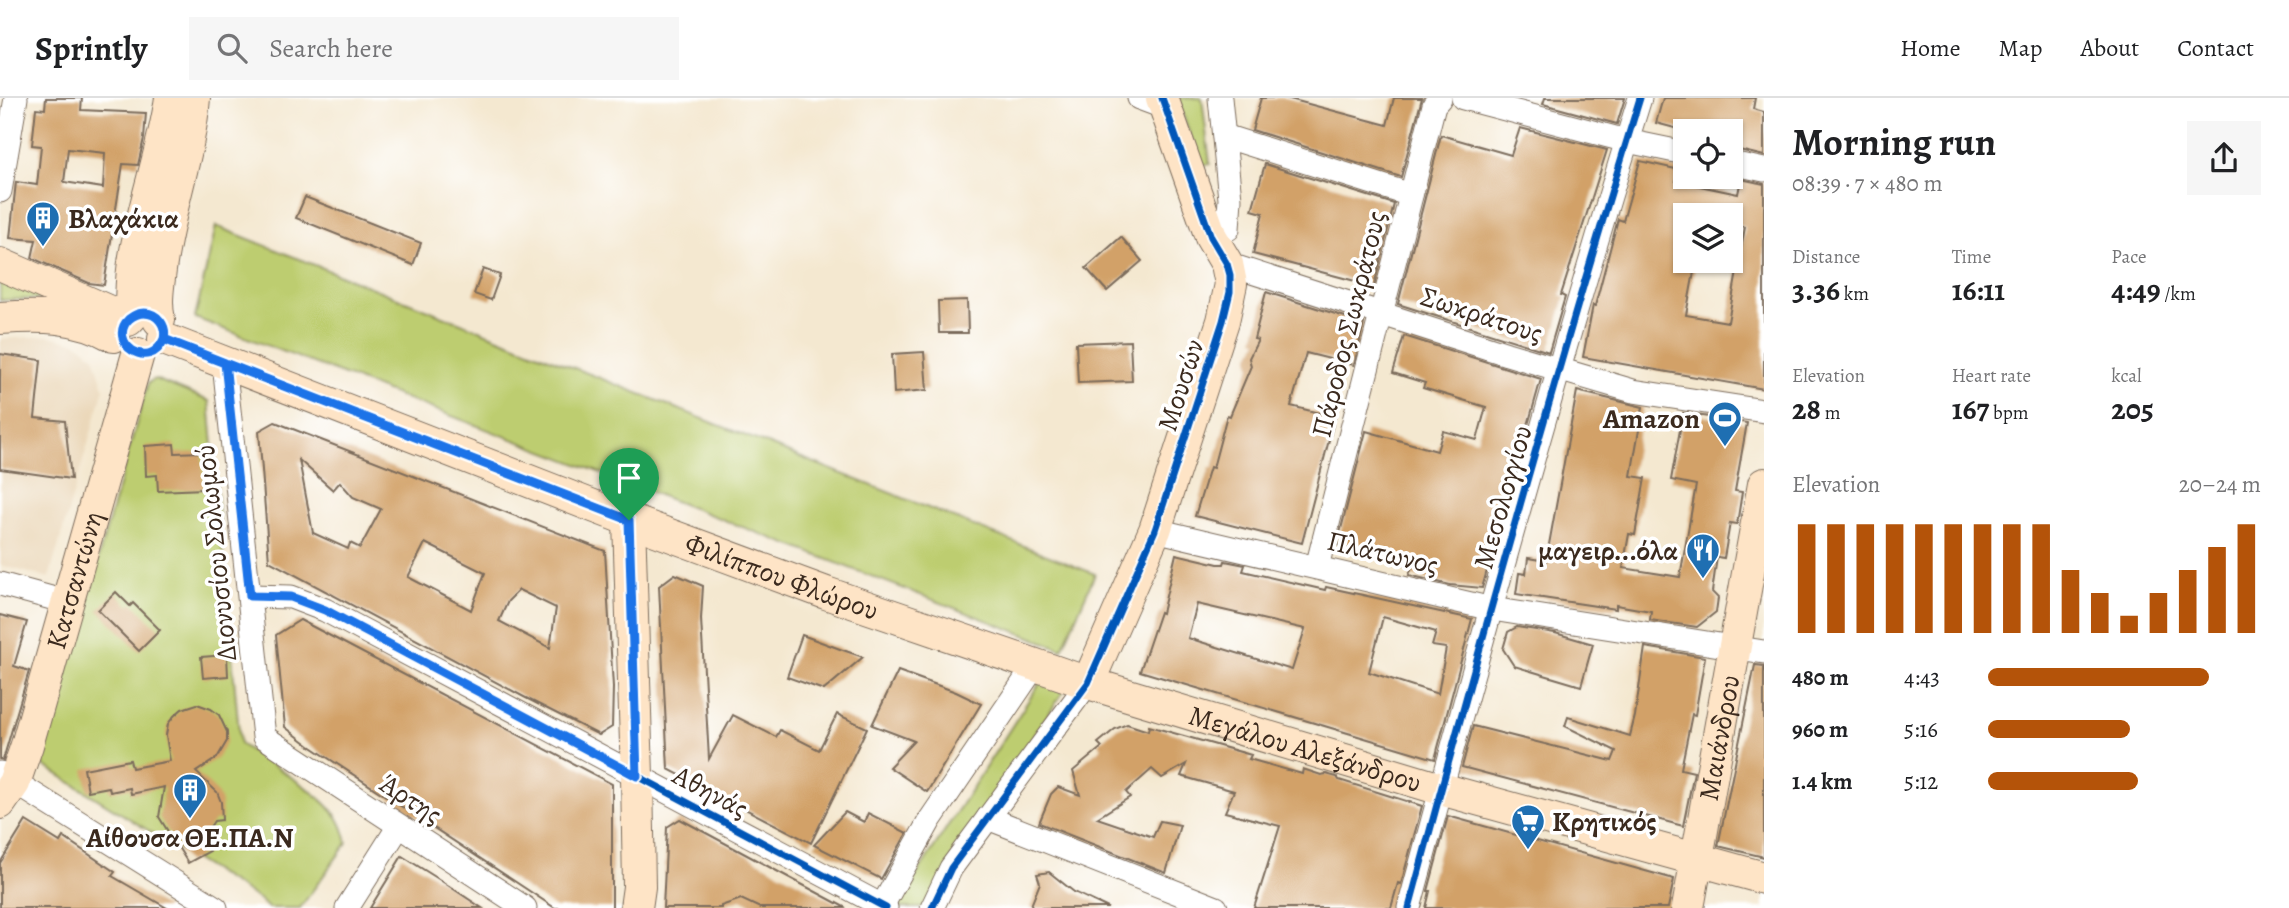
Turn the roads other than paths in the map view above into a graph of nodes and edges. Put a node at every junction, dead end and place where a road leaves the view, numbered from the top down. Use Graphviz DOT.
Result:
graph roads {
  1 [pos="16,98"];
  2 [pos="171,98"];
  3 [pos="194,98"];
  4 [pos="1220,98"];
  5 [pos="1440,98"];
  6 [pos="1464,98"];
  7 [pos="1640,98"];
  8 [pos="1156,101"];
  9 [pos="1224,136"];
  10 [pos="1627,141"];
  11 [pos="1673,151"];
  12 [pos="1743,166"];
  13 [pos="1764,170"];
  14 [pos="0,191"];
  15 [pos="1411,195"];
  16 [pos="1211,237"];
  17 [pos="0,264"];
  18 [pos="1227,264"];
  19 [pos="1381,313"];
  20 [pos="0,318"];
  21 [pos="141,333"];
  22 [pos="225,363"];
  23 [pos="1560,370"];
  24 [pos="1764,411"];
  25 [pos="1764,484"];
  26 [pos="629,520"];
  27 [pos="1155,530"];
  28 [pos="1317,567"];
  29 [pos="0,584"];
  30 [pos="250,596"];
  31 [pos="66,602"];
  32 [pos="1492,609"];
  33 [pos="1750,650"];
  34 [pos="1036,664"];
  35 [pos="1088,683"];
  36 [pos="264,737"];
  37 [pos="637,776"];
  38 [pos="5,787"];
  39 [pos="1441,789"];
  40 [pos="988,818"];
  41 [pos="399,826"];
  42 [pos="1696,860"];
  43 [pos="1764,878"];
  44 [pos="1201,906"];
  45 [pos="883,907"];
  46 [pos="216,908"];
  47 [pos="347,908"];
  48 [pos="525,908"];
  49 [pos="636,908"];
  50 [pos="932,908"];
  51 [pos="1409,908"];
  52 [pos="1688,908"];
  1 -- 14 [label="street"];
  2 -- 21 [label="main road"];
  3 -- 21 [label="main road"];
  4 -- 9 [label="street"];
  5 -- 15 [label="street, Πάροδος Σωκράτους"];
  6 -- 10 [label="street"];
  7 -- 10 [label="street, Μεσολογγίου"];
  8 -- 16 [label="main road, Μουσών"];
  9 -- 15 [label="street"];
  9 -- 16 [label="street"];
  10 -- 11 [label="street"];
  10 -- 23 [label="street, Μεσολογγίου"];
  12 -- 13 [label="street"];
  15 -- 19 [label="street, Πάροδος Σωκράτους"];
  16 -- 18 [label="main road, Μουσών"];
  17 -- 21 [label="main road"];
  18 -- 19 [label="street, Σωκράτους"];
  18 -- 27 [label="main road, Μουσών"];
  19 -- 23 [label="street, Σωκράτους"];
  19 -- 28 [label="street, Πάροδος Σωκράτους"];
  20 -- 21 [label="main road, Φιλίππου Φλώρου"];
  21 -- 22 [label="main road, Φιλίππου Φλώρου"];
  21 -- 31 [label="main road, Κατσαντώνη"];
  22 -- 26 [label="main road, Φιλίππου Φλώρου"];
  22 -- 30 [label="street, Διονυσίου Σολωμού"];
  23 -- 24 [label="street, Σωκράτους"];
  23 -- 32 [label="street, Μεσολογγίου"];
  25 -- 33 [label="main road, Μαιάνδρου"];
  26 -- 34 [label="main road, Φιλίππου Φλώρου"];
  26 -- 37 [label="main road"];
  27 -- 28 [label="street, Πλάτωνος"];
  27 -- 35 [label="main road, Μουσών"];
  28 -- 32 [label="street, Πλάτωνος"];
  29 -- 31 [label="street"];
  30 -- 36 [label="street, Διονυσίου Σολωμού"];
  30 -- 37 [label="street, Αθηνάς"];
  31 -- 38 [label="main road, Κατσαντώνη"];
  32 -- 33 [label="street, Πλάτωνος"];
  32 -- 39 [label="street, Μεσολογγίου"];
  33 -- 42 [label="main road, Μαιάνδρου"];
  34 -- 35 [label="main road, Φιλίππου Φλώρου"];
  34 -- 45 [label="street"];
  35 -- 39 [label="main road, Μεγάλου Αλεξάνδρου"];
  35 -- 40 [label="street"];
  36 -- 41 [label="street, Άρτης"];
  37 -- 45 [label="street, Αθηνάς"];
  37 -- 49 [label="main road"];
  38 -- 46 [label="street"];
  39 -- 42 [label="main road, Μεγάλου Αλεξάνδρου"];
  39 -- 51 [label="street, Μεσολογγίου"];
  40 -- 44 [label="street"];
  40 -- 50 [label="street"];
  41 -- 47 [label="street"];
  41 -- 48 [label="street, Άρτης"];
  42 -- 43 [label="main road, Μεγάλου Αλεξάνδρου"];
  42 -- 52 [label="main road, Μαιάνδρου"];
}
